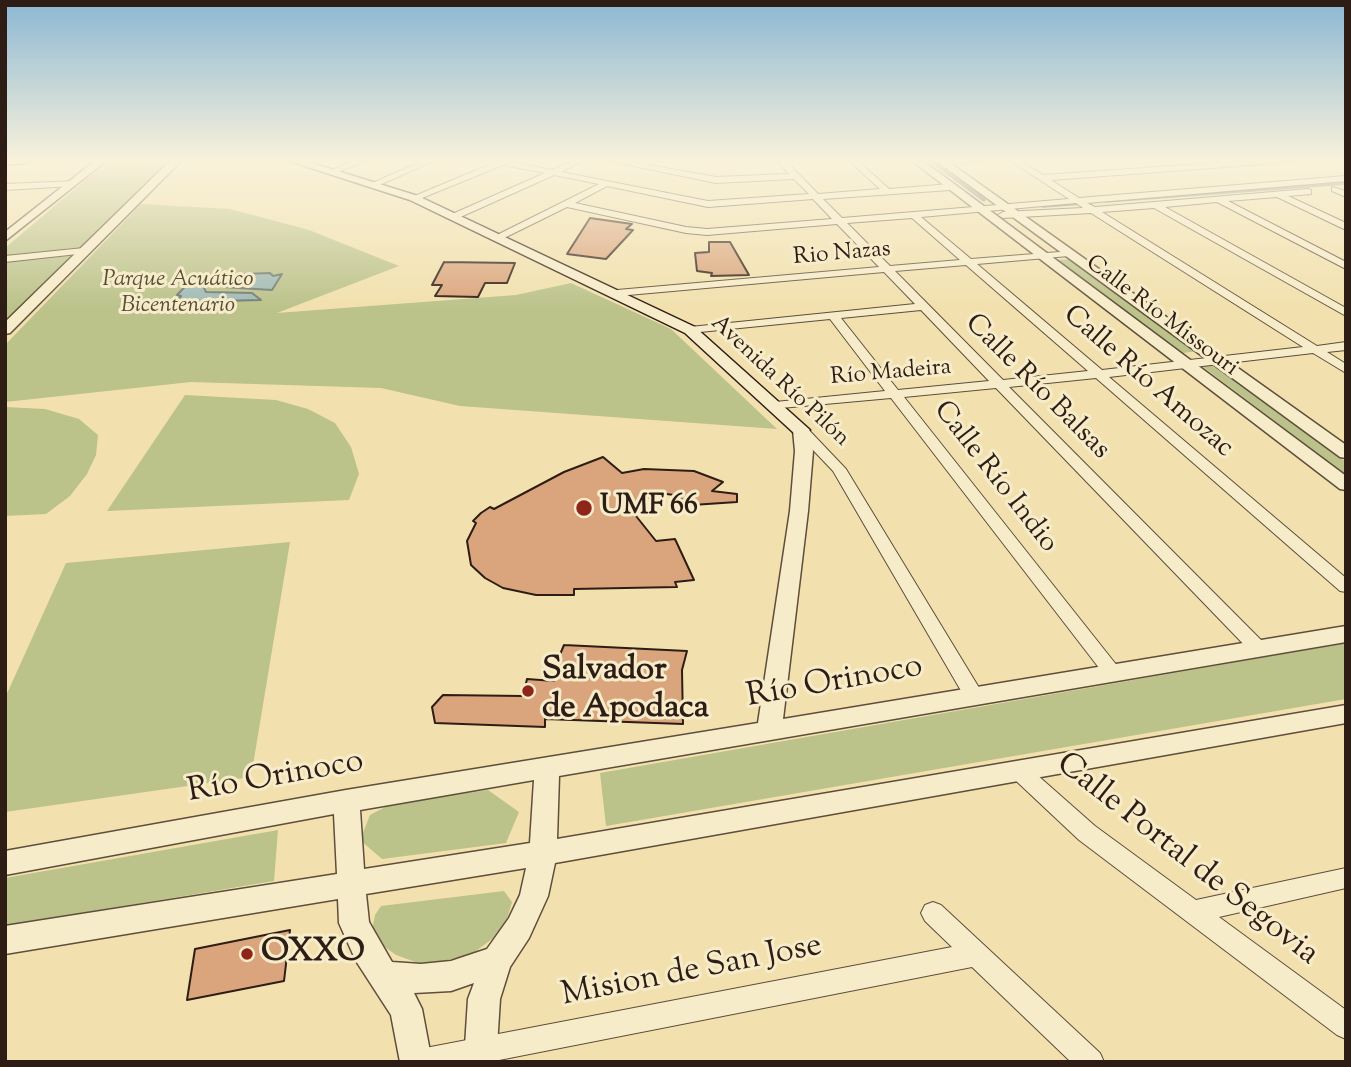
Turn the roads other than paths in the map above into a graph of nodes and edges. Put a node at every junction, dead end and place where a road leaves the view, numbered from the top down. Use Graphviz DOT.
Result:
graph roads {
  1 [pos="40,210"];
  2 [pos="126,210"];
  3 [pos="438,210"];
  4 [pos="469,210"];
  5 [pos="555,210"];
  6 [pos="595,210"];
  7 [pos="828,210"];
  8 [pos="989,210"];
  9 [pos="1011,210"];
  10 [pos="1054,210"];
  11 [pos="1094,210"];
  12 [pos="1164,210"];
  13 [pos="1238,210"];
  14 [pos="1309,210"];
  15 [pos="984,211"];
  16 [pos="1019,215"];
  17 [pos="915,216"];
  18 [pos="453,217"];
  19 [pos="839,221"];
  20 [pos="1346,227"];
  21 [pos="498,238"];
  22 [pos="5,239"];
  23 [pos="84,251"];
  24 [pos="1069,253"];
  25 [pos="1041,255"];
  26 [pos="5,258"];
  27 [pos="971,263"];
  28 [pos="1346,266"];
  29 [pos="886,270"];
  30 [pos="617,293"];
  31 [pos="922,307"];
  32 [pos="1346,313"];
  33 [pos="833,316"];
  34 [pos="5,330"];
  35 [pos="690,330"];
  36 [pos="1346,346"];
  37 [pos="1315,349"];
  38 [pos="1219,360"];
  39 [pos="1185,364"];
  40 [pos="1346,369"];
  41 [pos="1099,374"];
  42 [pos="1000,384"];
  43 [pos="897,395"];
  44 [pos="775,406"];
  45 [pos="801,430"];
  46 [pos="1346,453"];
  47 [pos="1346,485"];
  48 [pos="1346,587"];
  49 [pos="1346,634"];
  50 [pos="1259,649"];
  51 [pos="1113,672"];
  52 [pos="974,696"];
  53 [pos="1346,714"];
  54 [pos="769,732"];
  55 [pos="547,768"];
  56 [pos="1020,772"];
  57 [pos="346,801"];
  58 [pos="543,853"];
  59 [pos="5,863"];
  60 [pos="1346,878"];
  61 [pos="349,883"];
  62 [pos="1192,912"];
  63 [pos="933,913"];
  64 [pos="5,940"];
  65 [pos="977,954"];
  66 [pos="497,960"];
  67 [pos="386,976"];
  68 [pos="1346,1026"];
  69 [pos="480,1056"];
  70 [pos="418,1062"];
  71 [pos="1091,1062"];
  1 -- 22 [label="street"];
  2 -- 23 [label="street"];
  3 -- 18 [label="main road, Avenida Río Pilón"];
  4 -- 18 [label="street"];
  5 -- 21 [label="street"];
  6 -- 19 [label="street"];
  7 -- 19 [label="street, Calle Río Balsas"];
  8 -- 15 [label="street"];
  9 -- 16 [label="street, Calle Río Missouri"];
  10 -- 16 [label="street"];
  11 -- 37 [label="street"];
  12 -- 32 [label="street"];
  13 -- 28 [label="street"];
  14 -- 20 [label="street"];
  15 -- 16 [label="street"];
  15 -- 17 [label="street"];
  15 -- 25 [label="street, Calle Río Missouri"];
  16 -- 24 [label="street, Calle Río Missouri"];
  17 -- 19 [label="street"];
  17 -- 27 [label="street, Calle Río Amozac"];
  18 -- 21 [label="main road, Avenida Río Pilón"];
  19 -- 29 [label="street, Calle Río Balsas"];
  21 -- 30 [label="main road, Avenida Río Pilón"];
  23 -- 26 [label="street"];
  23 -- 34 [label="street"];
  24 -- 25 [label="street, Rio Nazas"];
  24 -- 38 [label="street, Calle Río Missouri"];
  25 -- 27 [label="street, Rio Nazas"];
  25 -- 39 [label="street, Calle Río Missouri"];
  27 -- 29 [label="street, Rio Nazas"];
  27 -- 41 [label="street, Calle Río Amozac"];
  29 -- 30 [label="street, Rio Nazas"];
  29 -- 31 [label="street, Calle Río Balsas"];
  30 -- 35 [label="main road, Avenida Río Pilón"];
  31 -- 33 [label="street"];
  31 -- 42 [label="street, Calle Río Balsas"];
  33 -- 35 [label="street"];
  33 -- 43 [label="street, Calle Río Indio"];
  35 -- 44 [label="main road, Avenida Río Pilón"];
  36 -- 37 [label="street, Río Madeira"];
  37 -- 38 [label="street, Río Madeira"];
  37 -- 40 [label="street"];
  38 -- 39 [label="street, Río Madeira"];
  38 -- 46 [label="street, Calle Río Missouri"];
  39 -- 41 [label="street, Río Madeira"];
  39 -- 47 [label="street, Calle Río Missouri"];
  41 -- 42 [label="street, Río Madeira"];
  41 -- 48 [label="street, Calle Río Amozac"];
  42 -- 43 [label="street, Río Madeira"];
  42 -- 50 [label="street, Calle Río Balsas"];
  43 -- 44 [label="street, Río Madeira"];
  43 -- 51 [label="street, Calle Río Indio"];
  44 -- 45 [label="main road, Avenida Río Pilón"];
  45 -- 52 [label="street, Avenida Río Pilón"];
  45 -- 54 [label="street"];
  49 -- 50 [label="street, Río Orinoco"];
  50 -- 51 [label="street, Río Orinoco"];
  51 -- 52 [label="street, Río Orinoco"];
  52 -- 54 [label="street, Río Orinoco"];
  53 -- 56 [label="street"];
  54 -- 55 [label="street, Río Orinoco"];
  55 -- 57 [label="street, Río Orinoco"];
  55 -- 58 [label="street"];
  56 -- 58 [label="street"];
  56 -- 62 [label="street, Calle Portal de Segovia"];
  57 -- 59 [label="street, Río Orinoco"];
  57 -- 61 [label="street"];
  58 -- 61 [label="street"];
  58 -- 66 [label="street"];
  60 -- 62 [label="street"];
  61 -- 64 [label="street"];
  61 -- 67 [label="street"];
  62 -- 68 [label="street, Calle Portal de Segovia"];
  63 -- 65 [label="street"];
  65 -- 69 [label="street, Mision de San Jose"];
  65 -- 71 [label="street"];
  66 -- 67 [label="street"];
  66 -- 69 [label="street"];
  67 -- 70 [label="street"];
  69 -- 70 [label="street, Mision de San Jose"];
}
